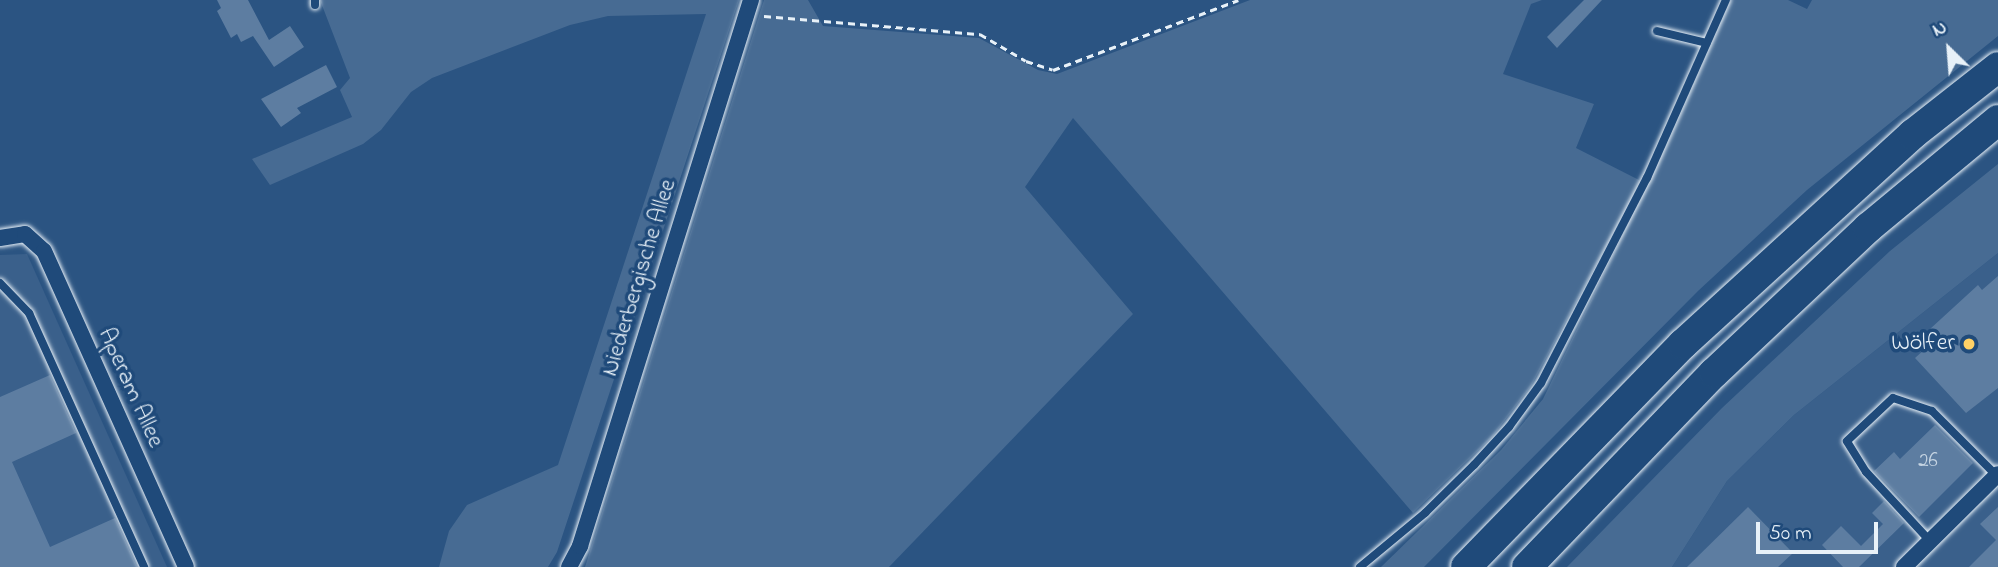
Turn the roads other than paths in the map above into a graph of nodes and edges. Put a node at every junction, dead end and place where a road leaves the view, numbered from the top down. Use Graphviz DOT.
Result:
graph roads {
  1 [pos="1726,0"];
  2 [pos="749,7"];
  3 [pos="1657,31"];
  4 [pos="1707,43"];
  5 [pos="1998,67"];
  6 [pos="1998,120"];
  7 [pos="0,238"];
  8 [pos="0,282"];
  9 [pos="1997,474"];
  10 [pos="1552,541"];
  11 [pos="1930,541"];
  12 [pos="1468,561"];
  13 [pos="145,567"];
  14 [pos="186,567"];
  15 [pos="569,567"];
  16 [pos="1360,567"];
  17 [pos="1527,567"];
  18 [pos="1535,567"];
  19 [pos="1903,567"];
  1 -- 4 [label="lane"];
  2 -- 15 [label="street, Niederbergische Allee"];
  3 -- 4 [label="lane"];
  4 -- 16 [label="lane"];
  5 -- 12 [label="highway"];
  6 -- 10 [label="highway"];
  7 -- 14 [label="street, Aperam Allee"];
  8 -- 13 [label="lane"];
  9 -- 11 [label="street"];
  9 -- 11 [label="lane"];
  10 -- 17 [label="highway"];
  10 -- 18 [label="lane"];
  11 -- 19 [label="street"];
}
